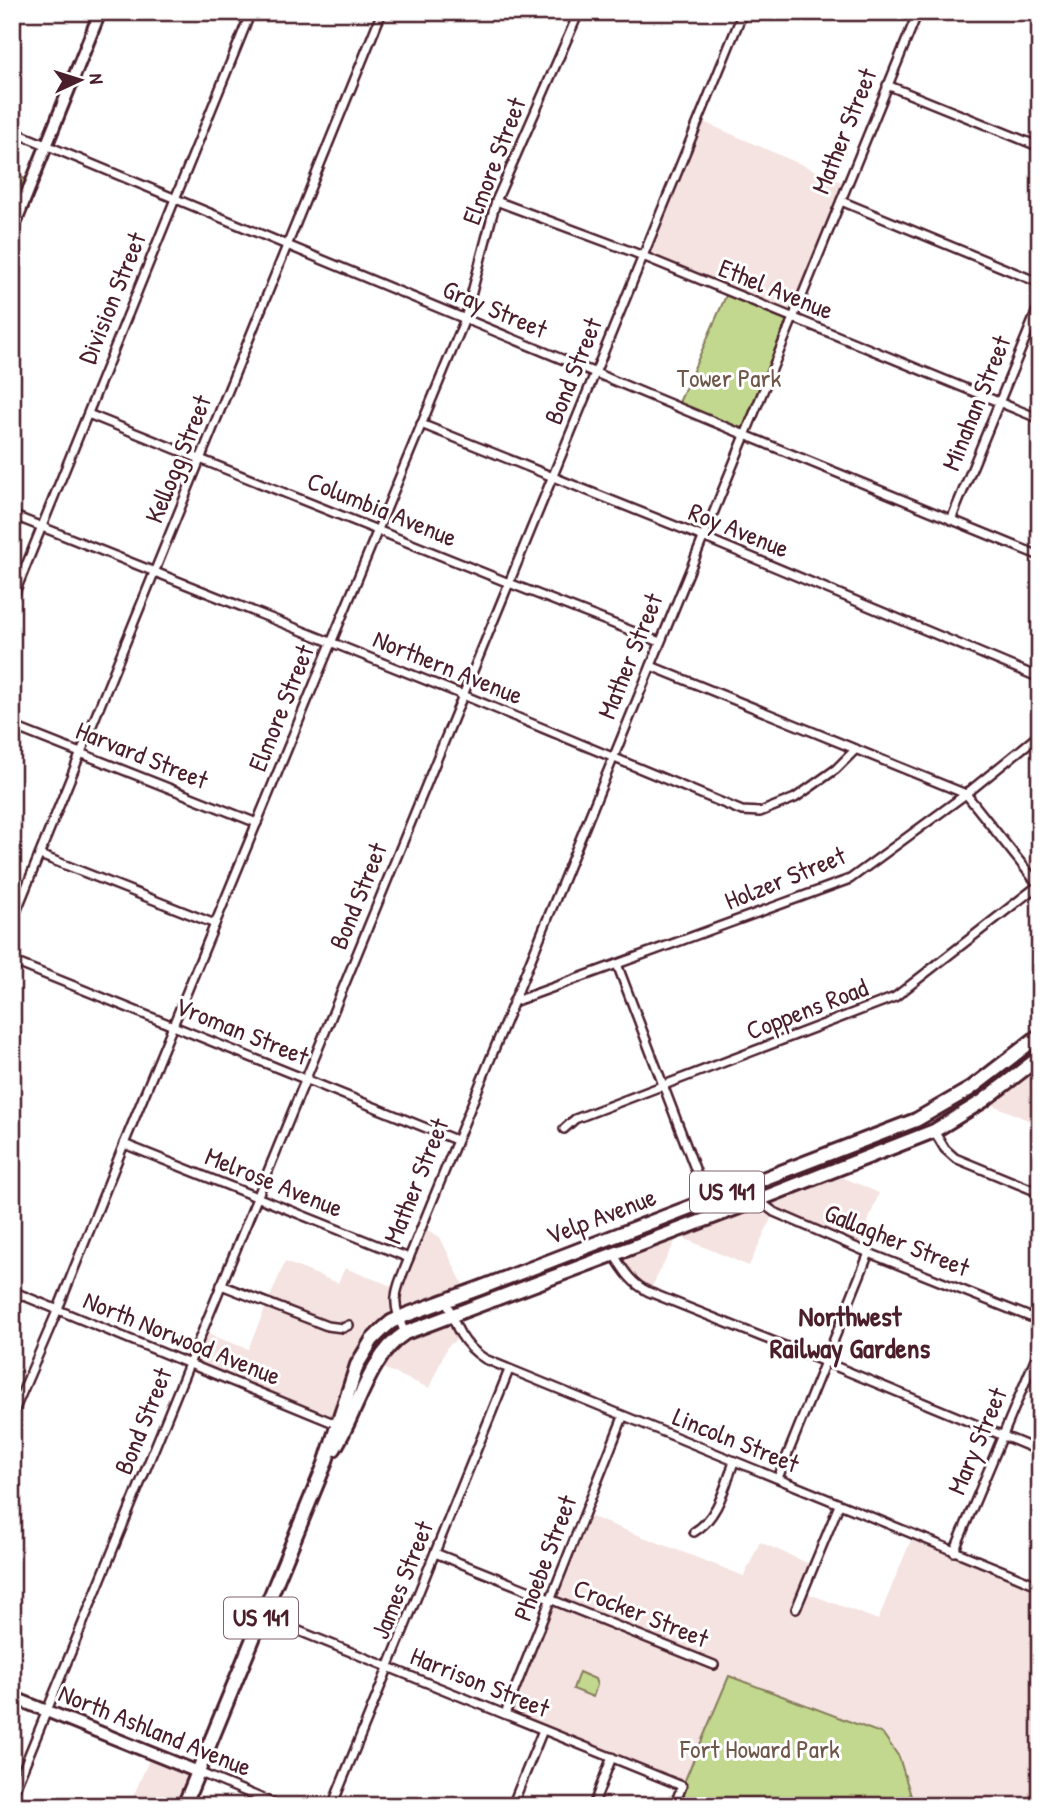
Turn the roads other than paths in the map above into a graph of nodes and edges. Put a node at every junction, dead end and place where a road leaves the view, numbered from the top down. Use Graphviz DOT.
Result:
graph roads {
  1 [pos="100,12"];
  2 [pos="251,12"];
  3 [pos="382,12"];
  4 [pos="579,12"];
  5 [pos="743,12"];
  6 [pos="918,12"];
  7 [pos="887,85"];
  8 [pos="12,131"];
  9 [pos="47,146"];
  10 [pos="1040,147"];
  11 [pos="175,199"];
  12 [pos="496,201"];
  13 [pos="841,201"];
  14 [pos="12,231"];
  15 [pos="288,246"];
  16 [pos="643,256"];
  17 [pos="1040,283"];
  18 [pos="1040,303"];
  19 [pos="792,318"];
  20 [pos="465,319"];
  21 [pos="595,373"];
  22 [pos="999,402"];
  23 [pos="88,414"];
  24 [pos="1040,419"];
  25 [pos="421,424"];
  26 [pos="745,435"];
  27 [pos="201,459"];
  28 [pos="552,477"];
  29 [pos="12,514"];
  30 [pos="951,520"];
  31 [pos="43,526"];
  32 [pos="377,530"];
  33 [pos="703,537"];
  34 [pos="1040,556"];
  35 [pos="155,572"];
  36 [pos="509,583"];
  37 [pos="12,600"];
  38 [pos="331,642"];
  39 [pos="660,642"];
  40 [pos="651,666"];
  41 [pos="1040,678"];
  42 [pos="463,695"];
  43 [pos="12,726"];
  44 [pos="1040,734"];
  45 [pos="856,749"];
  46 [pos="81,753"];
  47 [pos="613,758"];
  48 [pos="966,794"];
  49 [pos="257,823"];
  50 [pos="40,855"];
  51 [pos="1039,885"];
  52 [pos="12,922"];
  53 [pos="215,924"];
  54 [pos="12,961"];
  55 [pos="617,964"];
  56 [pos="513,1002"];
  57 [pos="174,1026"];
  58 [pos="1040,1035"];
  59 [pos="1040,1057"];
  60 [pos="306,1079"];
  61 [pos="665,1086"];
  62 [pos="564,1129"];
  63 [pos="933,1131"];
  64 [pos="456,1140"];
  65 [pos="124,1144"];
  66 [pos="748,1184"];
  67 [pos="1040,1193"];
  68 [pos="257,1198"];
  69 [pos="707,1200"];
  70 [pos="758,1200"];
  71 [pos="713,1216"];
  72 [pos="869,1253"];
  73 [pos="614,1255"];
  74 [pos="409,1258"];
  75 [pos="221,1285"];
  76 [pos="12,1291"];
  77 [pos="446,1300"];
  78 [pos="58,1309"];
  79 [pos="451,1315"];
  80 [pos="398,1318"];
  81 [pos="1040,1321"];
  82 [pos="349,1325"];
  83 [pos="405,1333"];
  84 [pos="1040,1347"];
  85 [pos="825,1362"];
  86 [pos="190,1364"];
  87 [pos="509,1370"];
  88 [pos="12,1416"];
  89 [pos="623,1417"];
  90 [pos="336,1424"];
  91 [pos="1002,1435"];
  92 [pos="1040,1451"];
  93 [pos="734,1462"];
  94 [pos="324,1464"];
  95 [pos="778,1478"];
  96 [pos="839,1505"];
  97 [pos="694,1532"];
  98 [pos="954,1552"];
  99 [pos="435,1553"];
  100 [pos="1040,1586"];
  101 [pos="552,1600"];
  102 [pos="796,1609"];
  103 [pos="262,1616"];
  104 [pos="714,1665"];
  105 [pos="389,1667"];
  106 [pos="12,1697"];
  107 [pos="47,1711"];
  108 [pos="505,1714"];
  109 [pos="543,1730"];
  110 [pos="612,1757"];
  111 [pos="198,1772"];
  112 [pos="12,1796"];
  113 [pos="184,1806"];
  114 [pos="279,1806"];
  115 [pos="332,1806"];
  116 [pos="512,1806"];
  117 [pos="593,1806"];
  118 [pos="674,1806"];
  1 -- 9 [label="street"];
  2 -- 11 [label="street, Division Street"];
  3 -- 15 [label="street, Kellogg Street"];
  4 -- 12 [label="street, Elmore Street"];
  5 -- 16 [label="street, Bond Street"];
  6 -- 7 [label="street, Mather Street"];
  7 -- 10 [label="street"];
  7 -- 13 [label="street, Mather Street"];
  8 -- 9 [label="street, Gray Street"];
  9 -- 11 [label="street, Gray Street"];
  9 -- 14 [label="street"];
  11 -- 15 [label="street, Gray Street"];
  11 -- 23 [label="street, Division Street"];
  12 -- 16 [label="street, Ethel Avenue"];
  12 -- 20 [label="street, Elmore Street"];
  13 -- 17 [label="street"];
  13 -- 19 [label="street, Mather Street"];
  15 -- 20 [label="street, Gray Street"];
  15 -- 27 [label="street, Kellogg Street"];
  16 -- 19 [label="street, Ethel Avenue"];
  16 -- 21 [label="street, Bond Street"];
  18 -- 22 [label="street, Minahan Street"];
  19 -- 22 [label="street, Ethel Avenue"];
  19 -- 26 [label="street, Mather Street"];
  20 -- 21 [label="street, Gray Street"];
  20 -- 25 [label="street, Elmore Street"];
  21 -- 26 [label="street, Gray Street"];
  21 -- 28 [label="street, Bond Street"];
  22 -- 24 [label="street, Ethel Avenue"];
  22 -- 30 [label="street, Minahan Street"];
  23 -- 27 [label="street, Columbia Avenue"];
  23 -- 31 [label="street, Division Street"];
  25 -- 28 [label="street, Roy Avenue"];
  25 -- 32 [label="street, Elmore Street"];
  26 -- 30 [label="street, Gray Street"];
  26 -- 33 [label="street, Mather Street"];
  27 -- 32 [label="street, Columbia Avenue"];
  27 -- 35 [label="street, Kellogg Street"];
  28 -- 33 [label="street, Roy Avenue"];
  28 -- 36 [label="street, Bond Street"];
  29 -- 31 [label="street, Northern Avenue"];
  30 -- 34 [label="street, Gray Street"];
  31 -- 35 [label="street, Northern Avenue"];
  31 -- 37 [label="street, Division Street"];
  32 -- 36 [label="street, Columbia Avenue"];
  32 -- 38 [label="street, Elmore Street"];
  33 -- 39 [label="street, Mather Street"];
  33 -- 41 [label="street, Roy Avenue"];
  35 -- 38 [label="street, Northern Avenue"];
  35 -- 46 [label="street, Kellogg Street"];
  36 -- 39 [label="street, Columbia Avenue"];
  36 -- 42 [label="street, Bond Street"];
  38 -- 42 [label="street, Northern Avenue"];
  38 -- 49 [label="street, Elmore Street"];
  39 -- 40 [label="street, Mather Street"];
  40 -- 45 [label="street"];
  40 -- 47 [label="street, Mather Street"];
  42 -- 47 [label="street, Northern Avenue"];
  42 -- 60 [label="street, Bond Street"];
  43 -- 46 [label="street, Harvard Street"];
  44 -- 48 [label="street, Holzer Street"];
  45 -- 47 [label="street, Northern Avenue"];
  45 -- 48 [label="street"];
  46 -- 49 [label="street, Harvard Street"];
  46 -- 50 [label="street, Kellogg Street"];
  47 -- 56 [label="street, Mather Street"];
  48 -- 51 [label="street"];
  48 -- 55 [label="street, Holzer Street"];
  49 -- 53 [label="street, Elmore Street"];
  50 -- 52 [label="street, Kellogg Street"];
  50 -- 53 [label="street"];
  51 -- 61 [label="street, Coppens Road"];
  53 -- 57 [label="street, Elmore Street"];
  54 -- 57 [label="street, Vroman Street"];
  55 -- 56 [label="street, Holzer Street"];
  55 -- 61 [label="street"];
  56 -- 64 [label="street, Mather Street"];
  57 -- 60 [label="street, Vroman Street"];
  57 -- 65 [label="street, Elmore Street"];
  58 -- 66 [label="main road, Velp Avenue / US 141"];
  59 -- 63 [label="main road, Velp Avenue / US 141"];
  60 -- 64 [label="street, Vroman Street"];
  60 -- 68 [label="street, Bond Street"];
  61 -- 62 [label="street, Coppens Road"];
  61 -- 69 [label="street"];
  63 -- 67 [label="street"];
  63 -- 70 [label="main road, Velp Avenue / US 141"];
  64 -- 74 [label="street, Mather Street"];
  65 -- 68 [label="street, Melrose Avenue"];
  65 -- 78 [label="street, Elmore Street"];
  66 -- 69 [label="main road, Velp Avenue / US 141"];
  66 -- 70 [label="street, Gallagher Street"];
  68 -- 74 [label="street, Melrose Avenue"];
  68 -- 75 [label="street, Bond Street"];
  69 -- 71 [label="street"];
  69 -- 77 [label="main road, Velp Avenue / US 141"];
  70 -- 71 [label="main road, Velp Avenue / US 141"];
  70 -- 72 [label="street, Gallagher Street"];
  71 -- 73 [label="main road, Velp Avenue / US 141"];
  72 -- 81 [label="street, Gallagher Street"];
  72 -- 85 [label="street"];
  73 -- 79 [label="main road, Velp Avenue / US 141"];
  73 -- 85 [label="street"];
  74 -- 80 [label="street, Mather Street"];
  75 -- 82 [label="street"];
  75 -- 86 [label="street, Bond Street"];
  76 -- 78 [label="street, North Norwood Avenue"];
  77 -- 79 [label="street, Lincoln Street"];
  77 -- 80 [label="main road, Velp Avenue / US 141"];
  78 -- 86 [label="street, North Norwood Avenue"];
  78 -- 88 [label="street, Elmore Street"];
  79 -- 83 [label="main road, Velp Avenue / US 141"];
  79 -- 87 [label="street, Lincoln Street"];
  80 -- 83 [label="street, Mather Street"];
  80 -- 90 [label="main road, US 141"];
  83 -- 94 [label="main road, US 141"];
  84 -- 91 [label="street, Mary Street"];
  85 -- 91 [label="street"];
  85 -- 95 [label="street"];
  86 -- 90 [label="street, North Norwood Avenue"];
  86 -- 107 [label="street, Bond Street"];
  87 -- 89 [label="street, Lincoln Street"];
  87 -- 99 [label="street, James Street"];
  89 -- 93 [label="street, Lincoln Street"];
  89 -- 101 [label="street, Phoebe Street"];
  90 -- 94 [label="main road, US 141"];
  91 -- 92 [label="street"];
  91 -- 98 [label="street, Mary Street"];
  93 -- 95 [label="street, Lincoln Street"];
  93 -- 97 [label="street"];
  94 -- 103 [label="main road, US 141"];
  95 -- 96 [label="street, Lincoln Street"];
  96 -- 98 [label="street, Lincoln Street"];
  96 -- 102 [label="street"];
  98 -- 100 [label="street, Lincoln Street"];
  99 -- 101 [label="street, Crocker Street"];
  99 -- 105 [label="street, James Street"];
  101 -- 104 [label="street, Crocker Street"];
  101 -- 108 [label="street, Phoebe Street"];
  103 -- 105 [label="street, Harrison Street"];
  103 -- 111 [label="main road, US 141"];
  105 -- 108 [label="street, Harrison Street"];
  105 -- 115 [label="street, James Street"];
  106 -- 107 [label="street, North Ashland Avenue"];
  107 -- 111 [label="street, North Ashland Avenue"];
  107 -- 112 [label="street, Bond Street"];
  108 -- 109 [label="street, Harrison Street"];
  109 -- 110 [label="street, Harrison Street"];
  109 -- 116 [label="street"];
  110 -- 117 [label="street"];
  110 -- 118 [label="street, Harrison Street"];
  111 -- 113 [label="main road, US 141"];
  111 -- 114 [label="street, North Ashland Avenue"];
}
